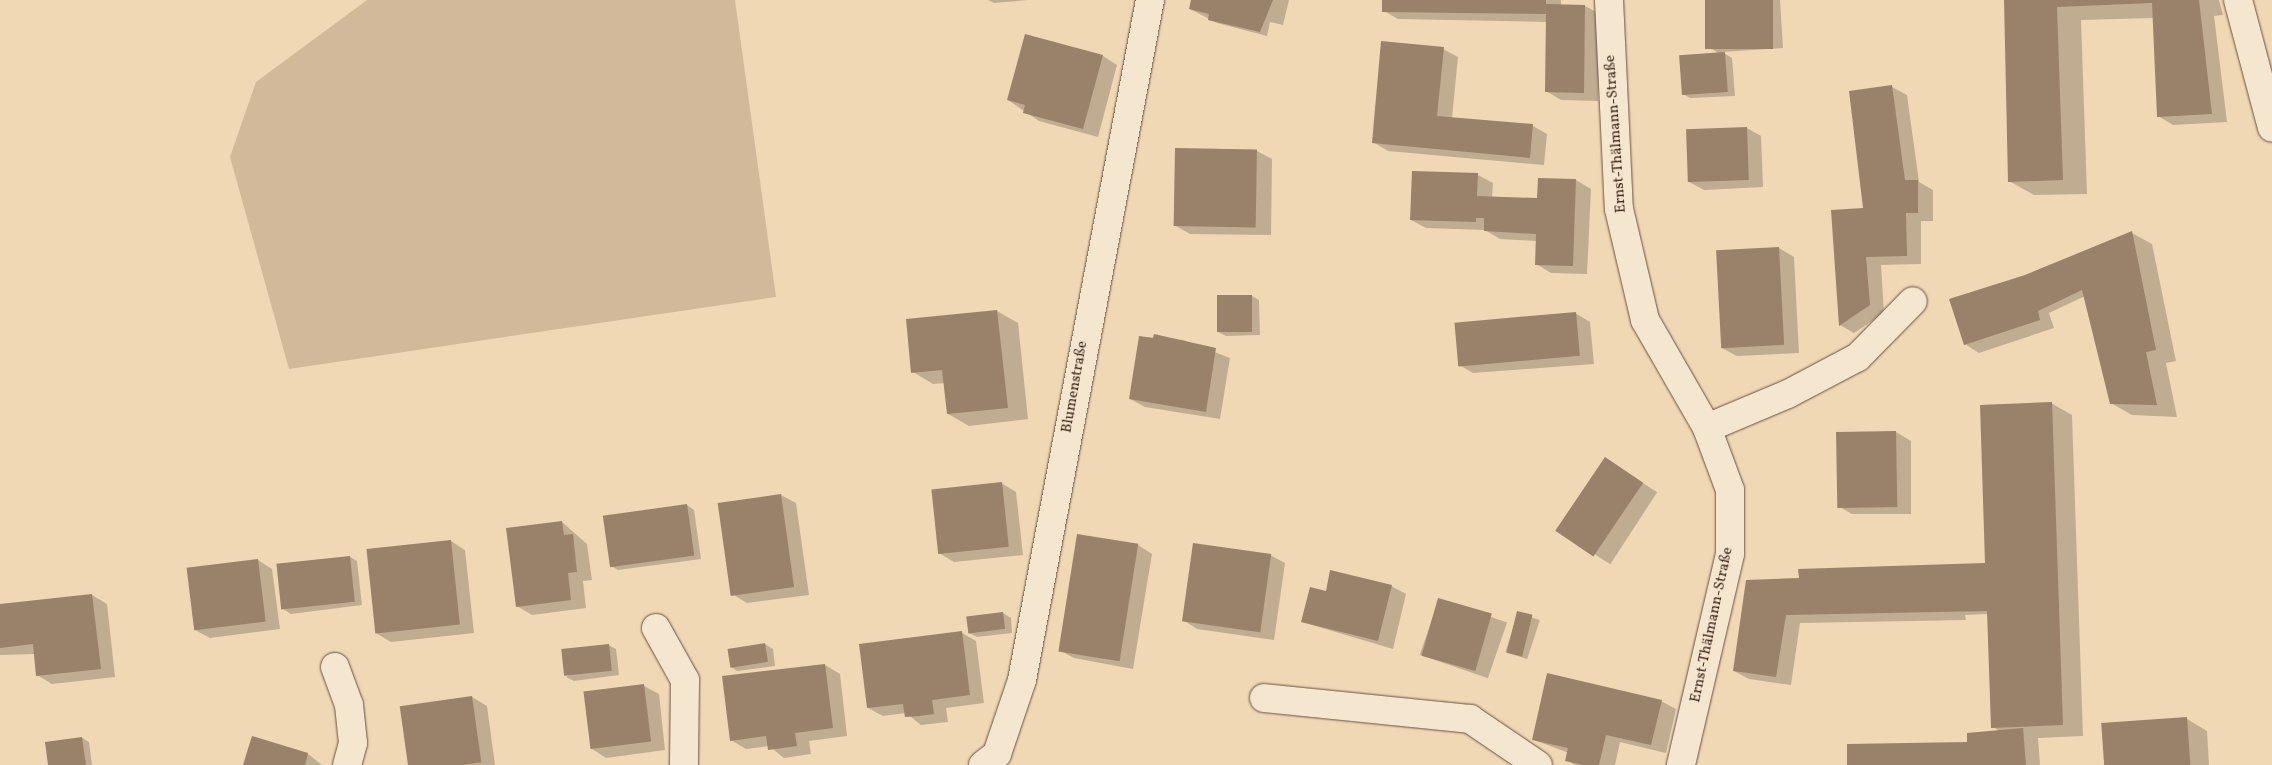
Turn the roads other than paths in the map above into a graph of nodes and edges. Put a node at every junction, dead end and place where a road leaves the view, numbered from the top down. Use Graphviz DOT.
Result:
graph roads {
  1 [pos="1150,0"];
  2 [pos="1608,0"];
  3 [pos="2238,0"];
  4 [pos="2272,128"];
  5 [pos="1913,302"];
  6 [pos="1707,428"];
  7 [pos="656,628"];
  8 [pos="335,667"];
  9 [pos="1264,698"];
  10 [pos="347,765"];
  11 [pos="684,765"];
  12 [pos="983,765"];
  13 [pos="1538,765"];
  14 [pos="1681,765"];
  1 -- 12 [label="street, Blumenstraße"];
  2 -- 6 [label="street, Ernst-Thälmann-Straße"];
  3 -- 4 [label="street"];
  5 -- 6 [label="street"];
  6 -- 14 [label="street, Ernst-Thälmann-Straße"];
  7 -- 11 [label="street"];
  8 -- 10 [label="street"];
  9 -- 13 [label="street"];
}
